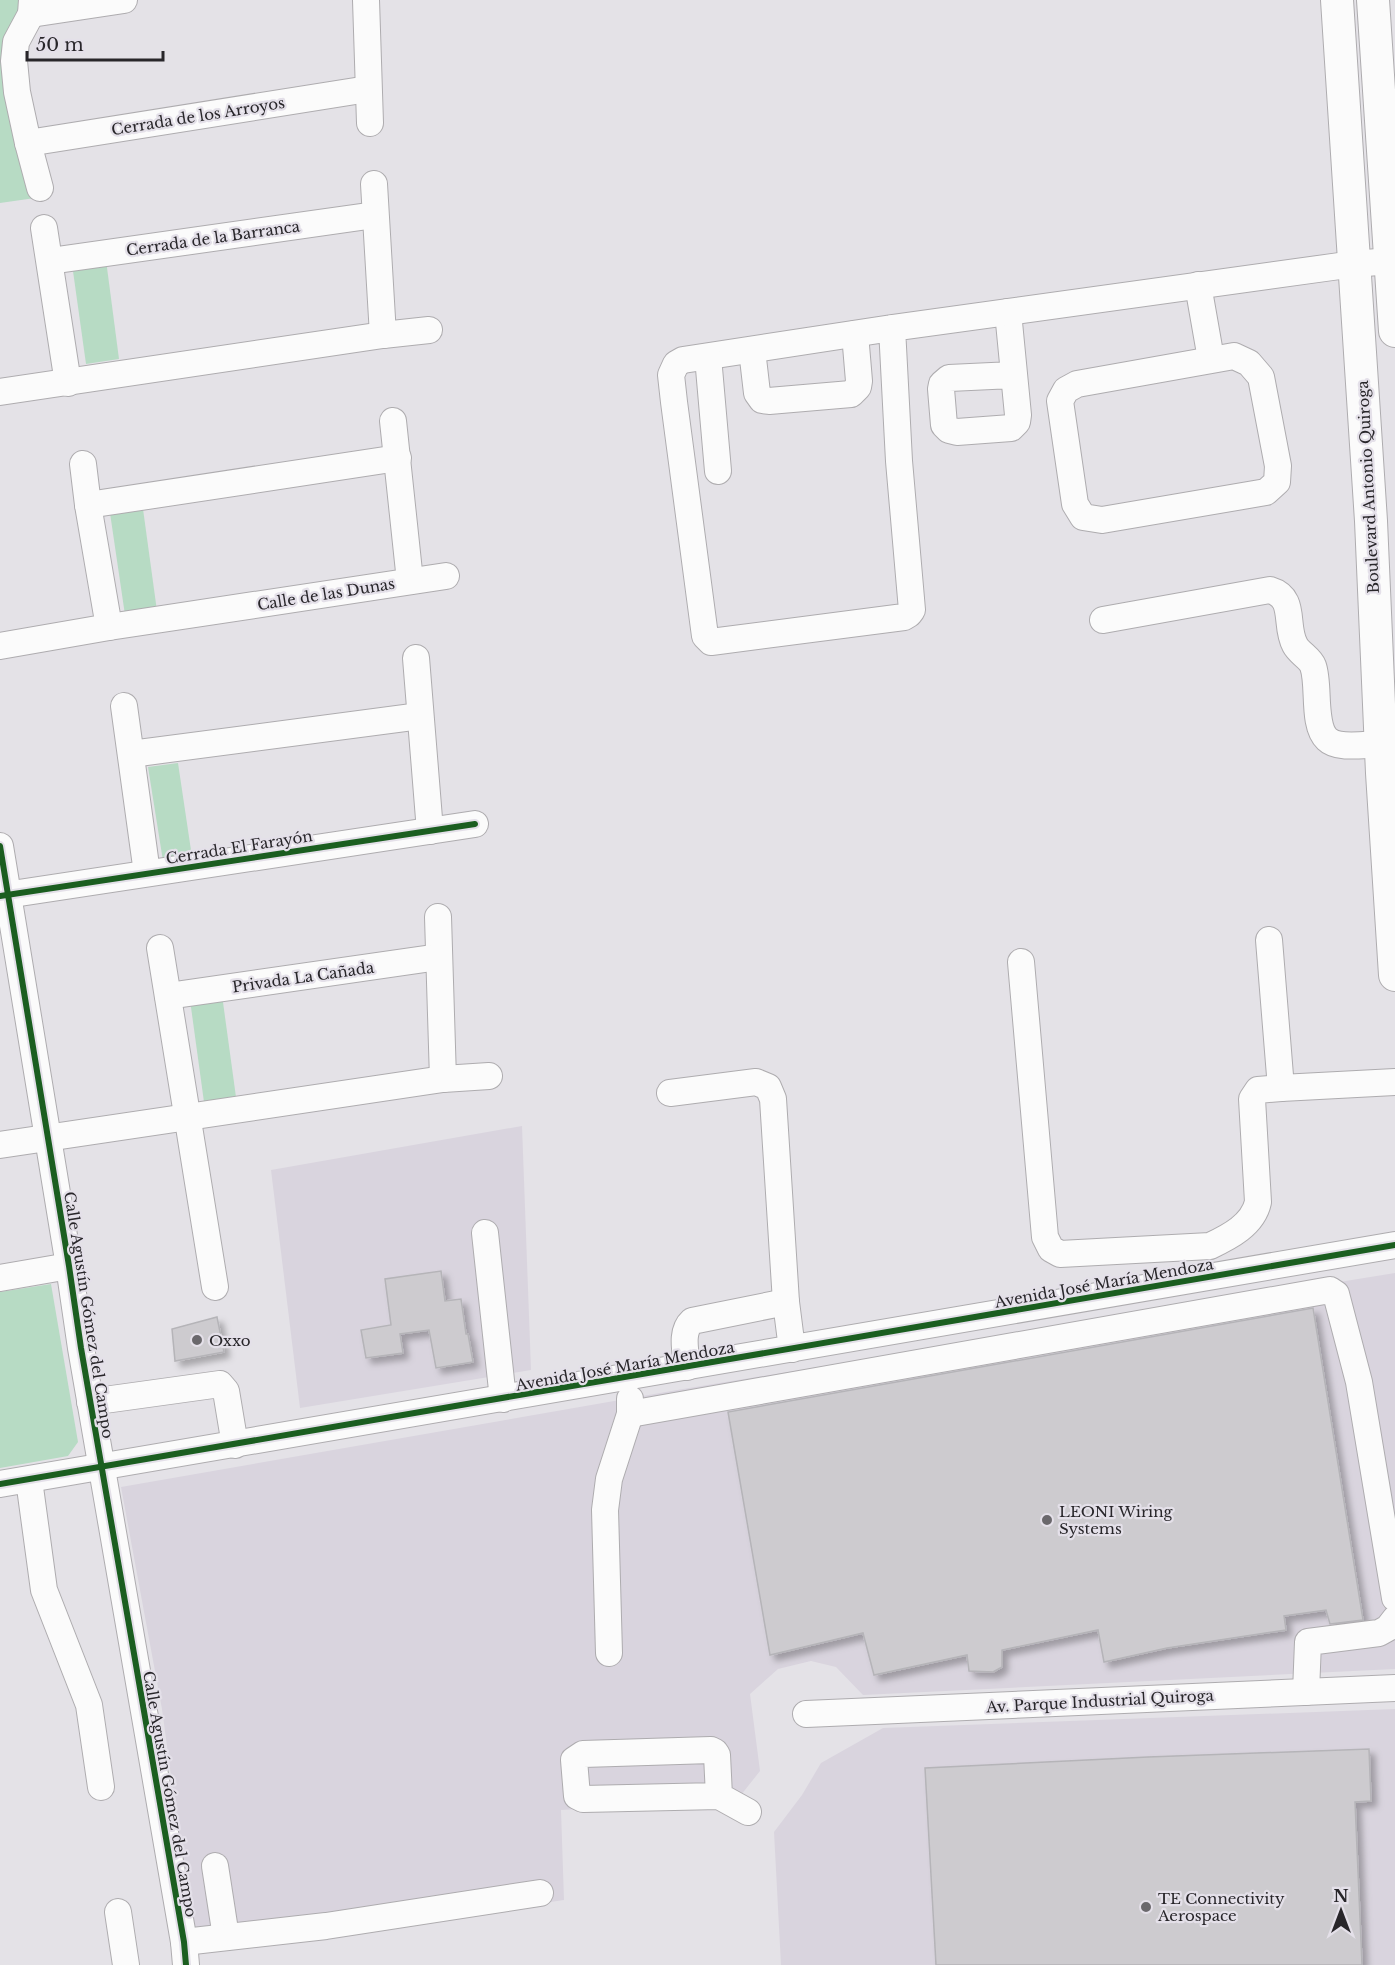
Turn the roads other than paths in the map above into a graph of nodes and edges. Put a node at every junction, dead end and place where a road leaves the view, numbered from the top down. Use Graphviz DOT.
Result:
graph roads {
  1 [pos="124,0"];
  2 [pos="366,0"];
  3 [pos="1337,0"];
  4 [pos="31,7"];
  5 [pos="1381,12"];
  6 [pos="368,89"];
  7 [pos="370,123"];
  8 [pos="28,143"];
  9 [pos="374,184"];
  10 [pos="40,188"];
  11 [pos="375,215"];
  12 [pos="44,228"];
  13 [pos="1391,244"];
  14 [pos="50,261"];
  15 [pos="1354,264"];
  16 [pos="1198,285"];
  17 [pos="1394,311"];
  18 [pos="1008,312"];
  19 [pos="1357,312"];
  20 [pos="892,328"];
  21 [pos="429,330"];
  22 [pos="1395,331"];
  23 [pos="383,334"];
  24 [pos="855,334"];
  25 [pos="752,350"];
  26 [pos="708,357"];
  27 [pos="1211,359"];
  28 [pos="1013,375"];
  29 [pos="68,383"];
  30 [pos="0,392"];
  31 [pos="393,421"];
  32 [pos="398,458"];
  33 [pos="83,464"];
  34 [pos="718,471"];
  35 [pos="88,505"];
  36 [pos="447,576"];
  37 [pos="410,581"];
  38 [pos="1103,620"];
  39 [pos="109,627"];
  40 [pos="0,646"];
  41 [pos="416,658"];
  42 [pos="124,706"];
  43 [pos="420,716"];
  44 [pos="1381,744"];
  45 [pos="131,754"];
  46 [pos="475,824"];
  47 [pos="430,831"];
  48 [pos="0,846"];
  49 [pos="147,873"];
  50 [pos="3,895"];
  51 [pos="438,917"];
  52 [pos="1269,940"];
  53 [pos="160,948"];
  54 [pos="439,957"];
  55 [pos="1021,962"];
  56 [pos="1395,975"];
  57 [pos="168,996"];
  58 [pos="489,1076"];
  59 [pos="443,1079"];
  60 [pos="1395,1082"];
  61 [pos="1281,1088"];
  62 [pos="670,1092"];
  63 [pos="187,1116"];
  64 [pos="47,1138"];
  65 [pos="0,1144"];
  66 [pos="485,1233"];
  67 [pos="1395,1245"];
  68 [pos="69,1266"];
  69 [pos="0,1278"];
  70 [pos="215,1287"];
  71 [pos="786,1302"];
  72 [pos="792,1349"];
  73 [pos="687,1367"];
  74 [pos="629,1378"];
  75 [pos="503,1399"];
  76 [pos="90,1402"];
  77 [pos="630,1414"];
  78 [pos="235,1445"];
  79 [pos="102,1468"];
  80 [pos="28,1480"];
  81 [pos="0,1484"];
  82 [pos="1395,1598"];
  83 [pos="1395,1619"];
  84 [pos="609,1653"];
  85 [pos="1395,1688"];
  86 [pos="1306,1692"];
  87 [pos="806,1714"];
  88 [pos="101,1787"];
  89 [pos="719,1796"];
  90 [pos="748,1812"];
  91 [pos="215,1866"];
  92 [pos="540,1893"];
  93 [pos="118,1912"];
  94 [pos="226,1937"];
  95 [pos="185,1954"];
  96 [pos="126,1965"];
  1 -- 4 [label="street"];
  2 -- 6 [label="street"];
  3 -- 15 [label="main road, Boulevard Antonio Quiroga"];
  4 -- 8 [label="street"];
  5 -- 13 [label="main road"];
  6 -- 7 [label="street"];
  6 -- 8 [label="street, Cerrada de los Arroyos"];
  8 -- 10 [label="street"];
  9 -- 11 [label="street"];
  11 -- 14 [label="street, Cerrada de la Barranca"];
  11 -- 23 [label="street"];
  12 -- 14 [label="street"];
  13 -- 15 [label="street"];
  13 -- 17 [label="main road"];
  14 -- 29 [label="street"];
  15 -- 16 [label="street"];
  15 -- 19 [label="main road, Boulevard Antonio Quiroga"];
  16 -- 18 [label="street"];
  16 -- 27 [label="street"];
  17 -- 19 [label="street"];
  17 -- 22 [label="main road"];
  18 -- 20 [label="street"];
  18 -- 28 [label="street"];
  19 -- 44 [label="main road, Boulevard Antonio Quiroga"];
  20 -- 24 [label="street"];
  20 -- 26 [label="street"];
  21 -- 23 [label="street"];
  23 -- 29 [label="street"];
  24 -- 25 [label="street"];
  24 -- 25 [label="street"];
  25 -- 26 [label="street"];
  26 -- 34 [label="street"];
  27 -- 27 [label="street"];
  29 -- 30 [label="street"];
  31 -- 32 [label="street, Calle de las Dunas"];
  32 -- 35 [label="street"];
  32 -- 37 [label="street, Calle de las Dunas"];
  33 -- 35 [label="street"];
  35 -- 39 [label="street"];
  36 -- 37 [label="street"];
  37 -- 39 [label="street, Calle de las Dunas"];
  38 -- 44 [label="street"];
  39 -- 40 [label="street, Calle de las Dunas"];
  41 -- 43 [label="street"];
  42 -- 45 [label="street, Cerrada El Farayón"];
  43 -- 45 [label="street"];
  43 -- 47 [label="street"];
  44 -- 56 [label="main road, Boulevard Antonio Quiroga"];
  45 -- 49 [label="street, Cerrada El Farayón"];
  46 -- 47 [label="street, Cerrada El Farayón"];
  47 -- 49 [label="street, Cerrada El Farayón"];
  48 -- 50 [label="street, Calle Agustín Gómez del Campo"];
  49 -- 50 [label="street, Cerrada El Farayón"];
  50 -- 64 [label="street, Calle Agustín Gómez del Campo"];
  51 -- 54 [label="street"];
  52 -- 61 [label="street"];
  53 -- 57 [label="street"];
  54 -- 57 [label="street, Privada La Cañada"];
  54 -- 59 [label="street"];
  55 -- 61 [label="street"];
  57 -- 63 [label="street"];
  58 -- 59 [label="street"];
  59 -- 63 [label="street"];
  60 -- 61 [label="street"];
  62 -- 71 [label="street"];
  63 -- 64 [label="street"];
  63 -- 70 [label="street"];
  64 -- 65 [label="street"];
  64 -- 68 [label="street, Calle Agustín Gómez del Campo"];
  66 -- 75 [label="street"];
  67 -- 72 [label="street, Avenida José María Mendoza"];
  68 -- 69 [label="street"];
  68 -- 76 [label="street, Calle Agustín Gómez del Campo"];
  71 -- 72 [label="street"];
  71 -- 73 [label="street"];
  72 -- 73 [label="street, Avenida José María Mendoza"];
  73 -- 74 [label="street, Avenida José María Mendoza"];
  74 -- 75 [label="street, Avenida José María Mendoza"];
  74 -- 77 [label="street"];
  75 -- 78 [label="street, Avenida José María Mendoza"];
  76 -- 78 [label="street"];
  76 -- 79 [label="street, Calle Agustín Gómez del Campo"];
  77 -- 82 [label="street"];
  77 -- 84 [label="street"];
  78 -- 79 [label="street, Avenida José María Mendoza"];
  79 -- 80 [label="street, Avenida José María Mendoza"];
  79 -- 95 [label="street, Calle Agustín Gómez del Campo"];
  80 -- 81 [label="street, Avenida José María Mendoza"];
  80 -- 88 [label="street"];
  83 -- 86 [label="street"];
  85 -- 86 [label="street, Av. Parque Industrial Quiroga"];
  86 -- 87 [label="street, Av. Parque Industrial Quiroga"];
  89 -- 89 [label="street"];
  89 -- 90 [label="street"];
  91 -- 94 [label="street"];
  92 -- 94 [label="street"];
  93 -- 96 [label="street"];
  94 -- 95 [label="street"];
}
